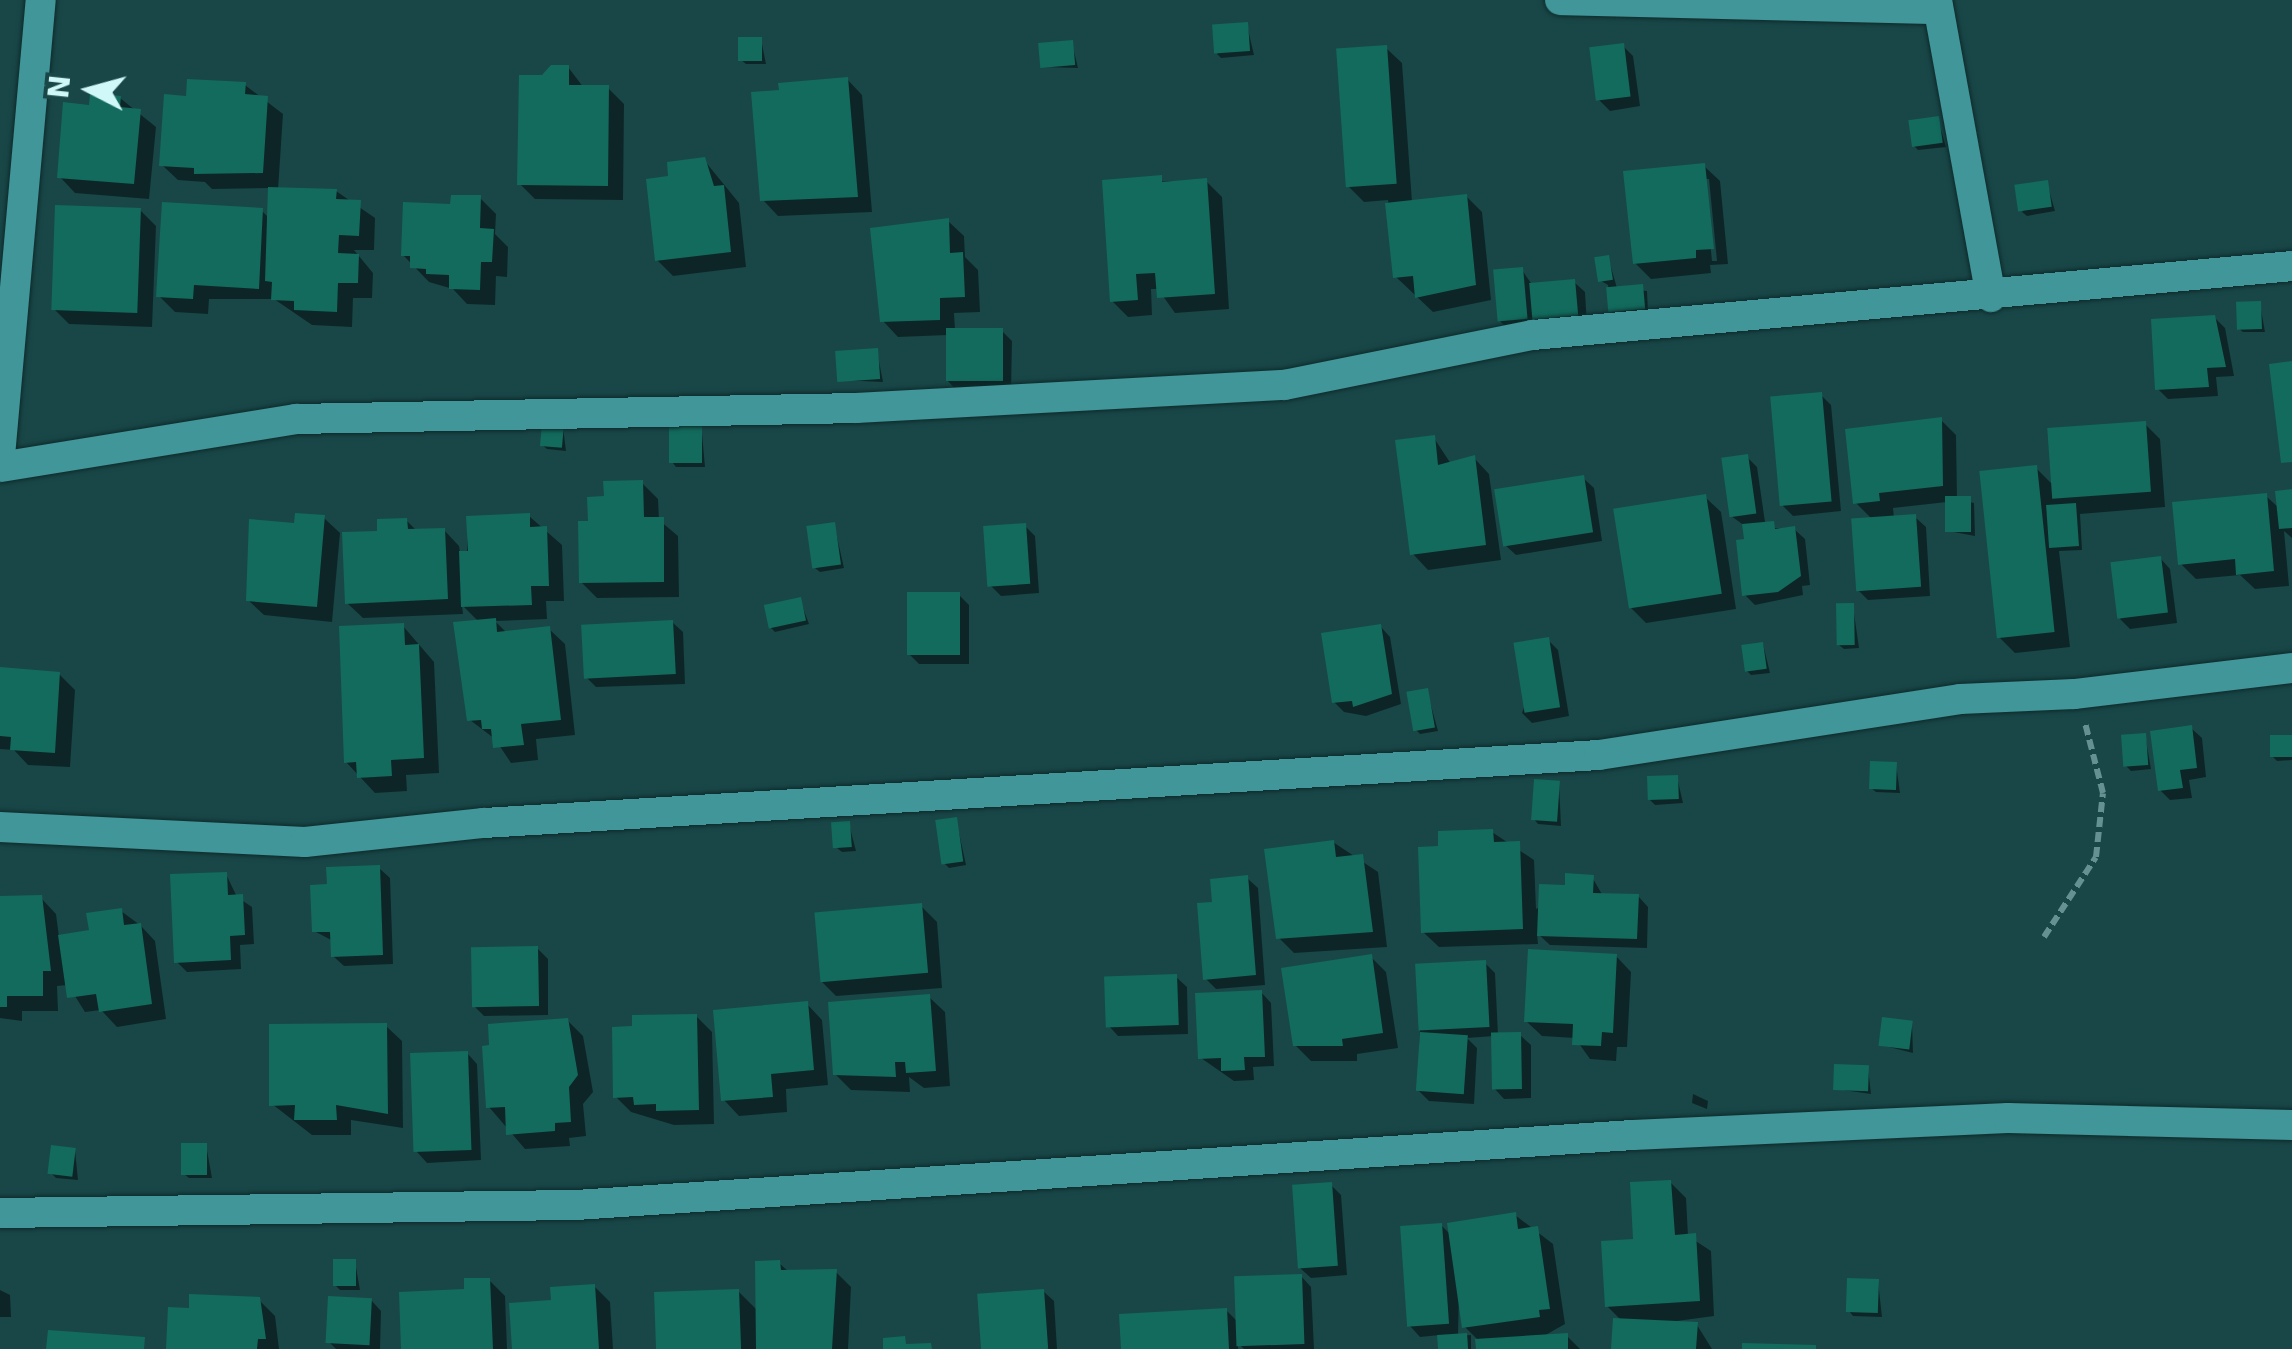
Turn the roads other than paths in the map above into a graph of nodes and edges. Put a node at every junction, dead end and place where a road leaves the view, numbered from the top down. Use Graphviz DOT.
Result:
graph roads {
  1 [pos="41,0"];
  2 [pos="1560,0"];
  3 [pos="1937,4"];
  4 [pos="2292,266"];
  5 [pos="1991,296"];
  6 [pos="0,456"];
  7 [pos="0,467"];
  8 [pos="2292,668"];
  9 [pos="0,827"];
  10 [pos="2292,1125"];
  11 [pos="0,1213"];
  1 -- 6 [label="street"];
  2 -- 3 [label="street"];
  3 -- 5 [label="street"];
  4 -- 5 [label="street"];
  5 -- 7 [label="street"];
  8 -- 9 [label="street"];
  10 -- 11 [label="street"];
}
